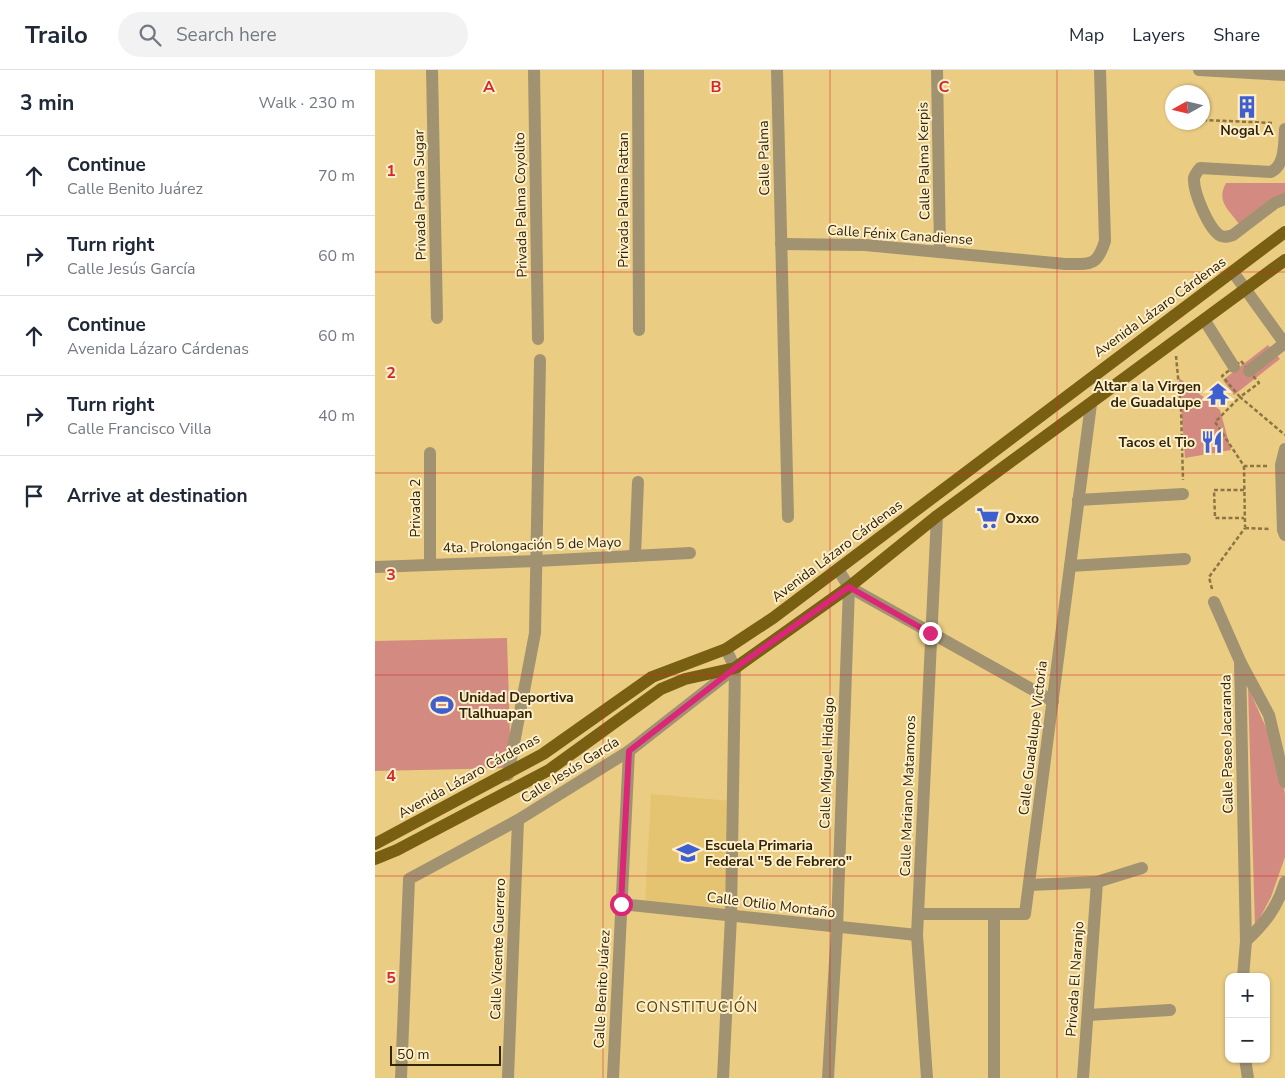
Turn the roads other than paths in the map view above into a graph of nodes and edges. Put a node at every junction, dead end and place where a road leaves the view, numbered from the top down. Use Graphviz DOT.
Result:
graph roads {
  1 [pos="433,70"];
  2 [pos="534,70"];
  3 [pos="638,70"];
  4 [pos="777,70"];
  5 [pos="937,70"];
  6 [pos="1100,70"];
  7 [pos="1199,70"];
  8 [pos="1285,75"];
  9 [pos="1280,126"];
  10 [pos="1285,199"];
  11 [pos="1285,232"];
  12 [pos="781,244"];
  13 [pos="940,252"];
  14 [pos="1285,260"];
  15 [pos="1233,272"];
  16 [pos="1246,290"];
  17 [pos="437,318"];
  18 [pos="1205,321"];
  19 [pos="639,330"];
  20 [pos="538,339"];
  21 [pos="1285,343"];
  22 [pos="541,360"];
  23 [pos="1234,367"];
  24 [pos="1249,371"];
  25 [pos="1091,404"];
  26 [pos="1285,449"];
  27 [pos="430,453"];
  28 [pos="638,482"];
  29 [pos="1183,494"];
  30 [pos="1078,500"];
  31 [pos="937,516"];
  32 [pos="788,517"];
  33 [pos="1284,532"];
  34 [pos="690,553"];
  35 [pos="635,556"];
  36 [pos="1185,558"];
  37 [pos="537,562"];
  38 [pos="430,564"];
  39 [pos="375,566"];
  40 [pos="1070,566"];
  41 [pos="839,571"];
  42 [pos="849,587"];
  43 [pos="1215,602"];
  44 [pos="930,633"];
  45 [pos="726,649"];
  46 [pos="1240,661"];
  47 [pos="735,668"];
  48 [pos="1053,700"];
  49 [pos="629,751"];
  50 [pos="508,775"];
  51 [pos="1285,782"];
  52 [pos="517,820"];
  53 [pos="375,844"];
  54 [pos="375,859"];
  55 [pos="1142,868"];
  56 [pos="1097,882"];
  57 [pos="1285,882"];
  58 [pos="1029,885"];
  59 [pos="621,904"];
  60 [pos="918,914"];
  61 [pos="994,914"];
  62 [pos="731,916"];
  63 [pos="837,928"];
  64 [pos="917,935"];
  65 [pos="1246,941"];
  66 [pos="1243,973"];
  67 [pos="1170,1010"];
  68 [pos="1088,1014"];
  69 [pos="1246,1063"];
  70 [pos="401,1078"];
  71 [pos="508,1078"];
  72 [pos="613,1078"];
  73 [pos="723,1078"];
  74 [pos="828,1078"];
  75 [pos="927,1078"];
  76 [pos="995,1078"];
  77 [pos="1083,1078"];
  78 [pos="1248,1078"];
  1 -- 17 [label="street, Privada Palma Sugar"];
  2 -- 20 [label="street, Privada Palma Coyolito"];
  3 -- 19 [label="street, Privada Palma Rattan"];
  4 -- 12 [label="street, Calle Palma"];
  5 -- 13 [label="street, Calle Palma Kerpis"];
  6 -- 13 [label="street, Calle Fénix Canadiense"];
  7 -- 8 [label="street"];
  9 -- 10 [label="street"];
  11 -- 15 [label="main road, Avenida Lázaro Cárdenas"];
  12 -- 13 [label="street, Calle Fénix Canadiense"];
  12 -- 32 [label="street"];
  14 -- 16 [label="main road"];
  15 -- 16 [label="street"];
  15 -- 41 [label="main road, Avenida Lázaro Cárdenas"];
  16 -- 18 [label="main road"];
  16 -- 21 [label="street"];
  18 -- 23 [label="street"];
  18 -- 25 [label="main road"];
  21 -- 24 [label="street"];
  22 -- 37 [label="street"];
  25 -- 30 [label="street, Calle Guadalupe Victoria"];
  25 -- 31 [label="main road"];
  26 -- 33 [label="street"];
  27 -- 38 [label="street, Privada 2"];
  28 -- 35 [label="street"];
  29 -- 30 [label="street"];
  30 -- 40 [label="street, Calle Guadalupe Victoria"];
  31 -- 42 [label="main road"];
  31 -- 44 [label="street, Calle Mariano Matamoros"];
  34 -- 35 [label="street, 4ta. Prolongación 5 de Mayo"];
  35 -- 37 [label="street, 4ta. Prolongación 5 de Mayo"];
  36 -- 40 [label="street"];
  37 -- 38 [label="street, 4ta. Prolongación 5 de Mayo"];
  37 -- 50 [label="street"];
  38 -- 39 [label="street, 4ta. Prolongación 5 de Mayo"];
  40 -- 48 [label="street, Calle Guadalupe Victoria"];
  41 -- 42 [label="street"];
  41 -- 45 [label="main road, Avenida Lázaro Cárdenas"];
  42 -- 44 [label="street"];
  42 -- 47 [label="main road"];
  42 -- 63 [label="street, Calle Miguel Hidalgo"];
  43 -- 46 [label="street, Calle Paseo Jacaranda"];
  44 -- 48 [label="street"];
  44 -- 60 [label="street, Calle Mariano Matamoros"];
  45 -- 47 [label="street"];
  45 -- 50 [label="main road, Avenida Lázaro Cárdenas"];
  46 -- 51 [label="street"];
  46 -- 65 [label="street, Calle Paseo Jacaranda"];
  47 -- 49 [label="street, Calle Jesús García"];
  47 -- 54 [label="main road"];
  47 -- 62 [label="street"];
  48 -- 58 [label="street, Calle Guadalupe Victoria"];
  49 -- 52 [label="street, Calle Jesús García"];
  49 -- 59 [label="street, Calle Benito Juárez"];
  50 -- 53 [label="main road, Avenida Lázaro Cárdenas"];
  52 -- 70 [label="street, Calle Jesús García"];
  52 -- 71 [label="street, Calle Vicente Guerrero"];
  55 -- 56 [label="street"];
  56 -- 58 [label="street"];
  56 -- 68 [label="street, Privada El Naranjo"];
  57 -- 65 [label="street"];
  58 -- 61 [label="street, Calle Guadalupe Victoria"];
  59 -- 62 [label="street, Calle Otilio Montaño"];
  59 -- 72 [label="street, Calle Benito Juárez"];
  60 -- 61 [label="street"];
  60 -- 64 [label="street, Calle Mariano Matamoros"];
  61 -- 76 [label="street"];
  62 -- 63 [label="street, Calle Otilio Montaño"];
  62 -- 73 [label="street"];
  63 -- 64 [label="street, Calle Otilio Montaño"];
  63 -- 74 [label="street, Calle Miguel Hidalgo"];
  64 -- 75 [label="street, Calle Mariano Matamoros"];
  65 -- 66 [label="street, Calle Paseo Jacaranda"];
  67 -- 68 [label="street"];
  68 -- 77 [label="street, Privada El Naranjo"];
  69 -- 78 [label="street"];
}
